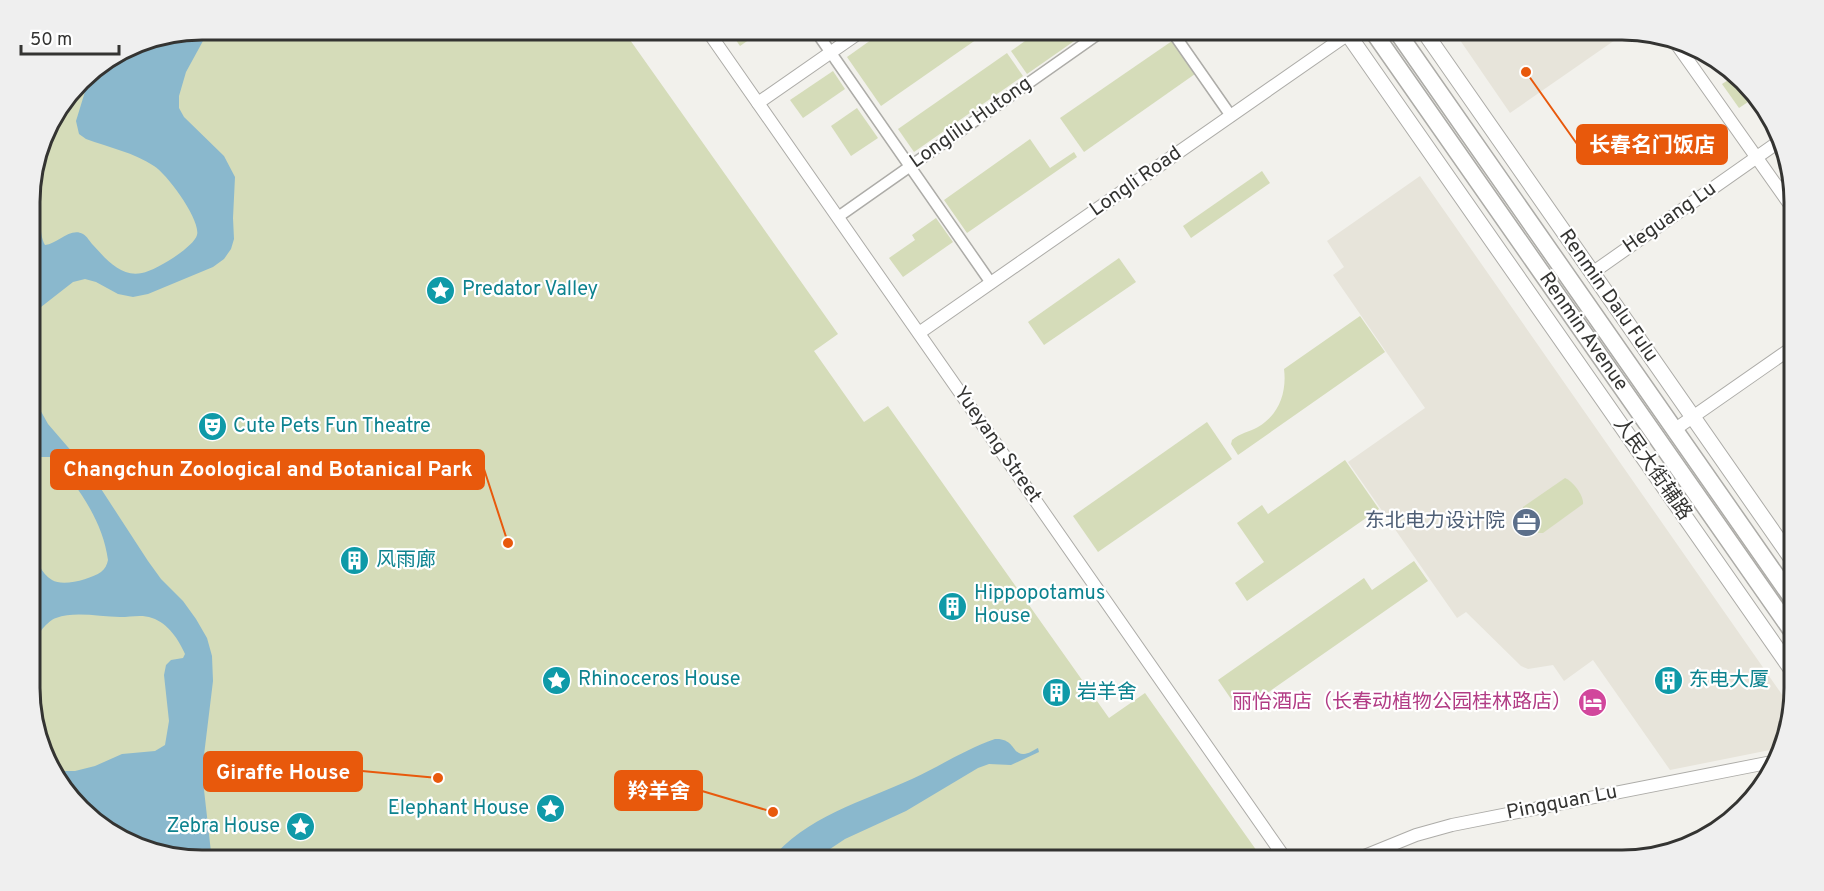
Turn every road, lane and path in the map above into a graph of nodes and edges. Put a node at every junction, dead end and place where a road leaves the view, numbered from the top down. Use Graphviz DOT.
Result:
graph roads {
  1 [pos="714,40"];
  2 [pos="822,40"];
  3 [pos="848,40"];
  4 [pos="1090,40"];
  5 [pos="1178,40"];
  6 [pos="1337,40"];
  7 [pos="1355,40"];
  8 [pos="1379,40"];
  9 [pos="1403,40"];
  10 [pos="1430,40"];
  11 [pos="831,52"];
  12 [pos="1682,53"];
  13 [pos="758,103"];
  14 [pos="1231,116"];
  15 [pos="1773,146"];
  16 [pos="1756,158"];
  17 [pos="910,166"];
  18 [pos="1783,196"];
  19 [pos="838,217"];
  20 [pos="1592,273"];
  21 [pos="991,283"];
  22 [pos="919,333"];
  23 [pos="1784,353"];
  24 [pos="1692,417"];
  25 [pos="1674,430"];
  26 [pos="1784,548"];
  27 [pos="1784,587"];
  28 [pos="1784,620"];
  29 [pos="1784,659"];
  30 [pos="1765,763"];
  31 [pos="1279,850"];
  32 [pos="1379,850"];
  1 -- 13 [label="street, Yueyang Street"];
  2 -- 11 [label="street"];
  3 -- 11 [label="street"];
  4 -- 17 [label="street, Longlilu Hutong"];
  5 -- 14 [label="street"];
  6 -- 14 [label="street, Longli Road"];
  7 -- 29 [label="main road, 人民大街辅路"];
  8 -- 28 [label="main road, Renmin Avenue"];
  9 -- 25 [label="main road, Renmin Avenue"];
  10 -- 20 [label="main road, Renmin Dalu Fulu"];
  11 -- 13 [label="street"];
  11 -- 17 [label="street"];
  12 -- 16 [label="street"];
  13 -- 19 [label="street, Yueyang Street"];
  14 -- 21 [label="street, Longli Road"];
  15 -- 16 [label="street, Heguang Lu"];
  16 -- 18 [label="street"];
  16 -- 20 [label="street, Heguang Lu"];
  17 -- 19 [label="street, Longlilu Hutong"];
  17 -- 21 [label="street"];
  19 -- 22 [label="street, Yueyang Street"];
  20 -- 24 [label="main road, Renmin Dalu Fulu"];
  21 -- 22 [label="street, Longli Road"];
  22 -- 31 [label="street, Yueyang Street"];
  23 -- 24 [label="street"];
  24 -- 25 [label="street"];
  24 -- 26 [label="main road, Renmin Dalu Fulu"];
  25 -- 27 [label="main road, Renmin Avenue"];
  30 -- 32 [label="street, Pingquan Lu"];
}
